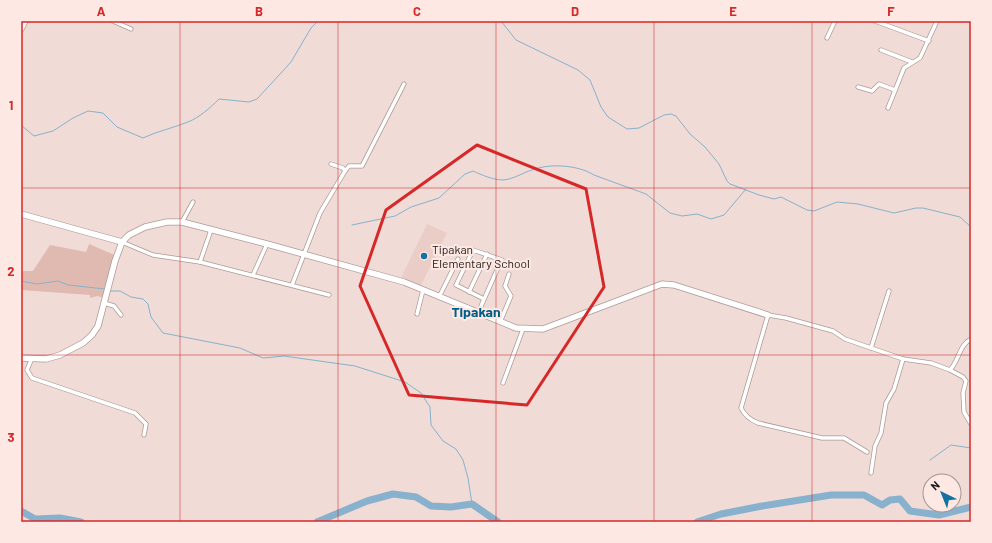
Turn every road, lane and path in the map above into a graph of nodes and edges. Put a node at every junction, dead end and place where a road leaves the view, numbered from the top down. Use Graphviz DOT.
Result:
graph roads {
  1 [pos="24,21"];
  2 [pos="113,21"];
  3 [pos="835,21"];
  4 [pos="875,21"];
  5 [pos="937,21"];
  6 [pos="21,29"];
  7 [pos="131,29"];
  8 [pos="827,38"];
  9 [pos="929,41"];
  10 [pos="881,50"];
  11 [pos="912,62"];
  12 [pos="404,84"];
  13 [pos="858,87"];
  14 [pos="895,90"];
  15 [pos="888,108"];
  16 [pos="331,164"];
  17 [pos="345,171"];
  18 [pos="192,202"];
  19 [pos="21,214"];
  20 [pos="182,222"];
  21 [pos="211,230"];
  22 [pos="122,242"];
  23 [pos="267,244"];
  24 [pos="306,254"];
  25 [pos="487,254"];
  26 [pos="458,259"];
  27 [pos="200,262"];
  28 [pos="509,274"];
  29 [pos="253,275"];
  30 [pos="292,285"];
  31 [pos="423,290"];
  32 [pos="889,291"];
  33 [pos="469,292"];
  34 [pos="329,295"];
  35 [pos="439,297"];
  36 [pos="484,299"];
  37 [pos="104,303"];
  38 [pos="478,313"];
  39 [pos="416,314"];
  40 [pos="121,315"];
  41 [pos="768,315"];
  42 [pos="500,322"];
  43 [pos="523,329"];
  44 [pos="971,339"];
  45 [pos="871,348"];
  46 [pos="21,358"];
  47 [pos="32,358"];
  48 [pos="903,359"];
  49 [pos="950,370"];
  50 [pos="503,383"];
  51 [pos="971,424"];
  52 [pos="144,436"];
  53 [pos="866,452"];
  54 [pos="871,472"];
  1 -- 6 [label="street"];
  2 -- 7 [label="street"];
  3 -- 8 [label="street"];
  4 -- 9 [label="street"];
  5 -- 9 [label="street"];
  9 -- 11 [label="street"];
  10 -- 11 [label="street"];
  11 -- 14 [label="street"];
  12 -- 17 [label="street"];
  13 -- 14 [label="street"];
  14 -- 15 [label="street"];
  16 -- 17 [label="street"];
  17 -- 24 [label="street"];
  18 -- 20 [label="street"];
  19 -- 22 [label="street"];
  20 -- 21 [label="street"];
  20 -- 22 [label="street"];
  21 -- 23 [label="street"];
  21 -- 27 [label="street"];
  22 -- 27 [label="street"];
  22 -- 37 [label="street"];
  23 -- 24 [label="street"];
  23 -- 29 [label="street"];
  24 -- 30 [label="street"];
  24 -- 31 [label="street"];
  25 -- 33 [label="street"];
  25 -- 33 [label="street"];
  25 -- 36 [label="street"];
  26 -- 35 [label="street"];
  27 -- 29 [label="street"];
  28 -- 42 [label="street"];
  29 -- 30 [label="street"];
  30 -- 34 [label="street"];
  31 -- 35 [label="street"];
  31 -- 39 [label="street"];
  32 -- 45 [label="street"];
  33 -- 36 [label="street"];
  35 -- 38 [label="street"];
  36 -- 38 [label="street"];
  37 -- 40 [label="street"];
  37 -- 47 [label="street"];
  38 -- 42 [label="street"];
  41 -- 43 [label="street"];
  41 -- 45 [label="street"];
  41 -- 53 [label="street"];
  42 -- 43 [label="street"];
  43 -- 50 [label="street"];
  44 -- 49 [label="street"];
  45 -- 48 [label="street"];
  46 -- 47 [label="street"];
  47 -- 52 [label="street"];
  48 -- 49 [label="street"];
  48 -- 54 [label="street"];
  49 -- 51 [label="street"];
}
